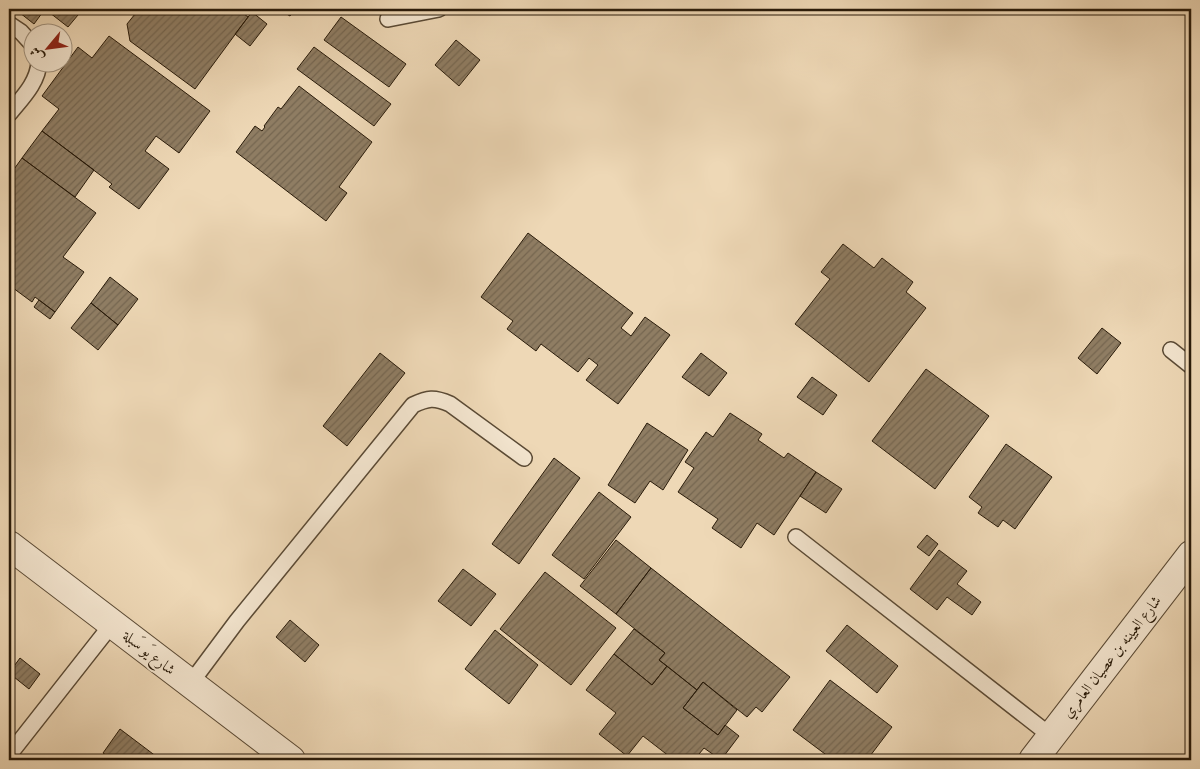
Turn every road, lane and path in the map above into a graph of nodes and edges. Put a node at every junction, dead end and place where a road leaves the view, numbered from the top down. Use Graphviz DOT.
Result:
graph roads {
  1 [pos="439,9"];
  2 [pos="388,19"];
  3 [pos="9,24"];
  4 [pos="22,33"];
  5 [pos="38,72"];
  6 [pos="9,114"];
  7 [pos="1171,350"];
  8 [pos="1191,366"];
  9 [pos="524,458"];
  10 [pos="796,537"];
  11 [pos="9,545"];
  12 [pos="1191,554"];
  13 [pos="112,624"];
  14 [pos="190,684"];
  15 [pos="1051,736"];
  16 [pos="9,755"];
  17 [pos="291,760"];
  18 [pos="1033,760"];
  1 -- 2 [label="lane"];
  3 -- 4 [label="lane"];
  5 -- 6 [label="lane"];
  7 -- 8 [label="lane"];
  9 -- 14 [label="lane"];
  10 -- 15 [label="lane"];
  11 -- 13 [label="street, شارع يَو سَبلة"];
  12 -- 15 [label="street, شارع العيينه بن عصيان العامري"];
  13 -- 14 [label="street, شارع يَو سَبلة"];
  13 -- 16 [label="lane"];
  14 -- 17 [label="street, شارع يَو سَبلة"];
  15 -- 18 [label="street, شارع العيينه بن عصيان العامري"];
}
